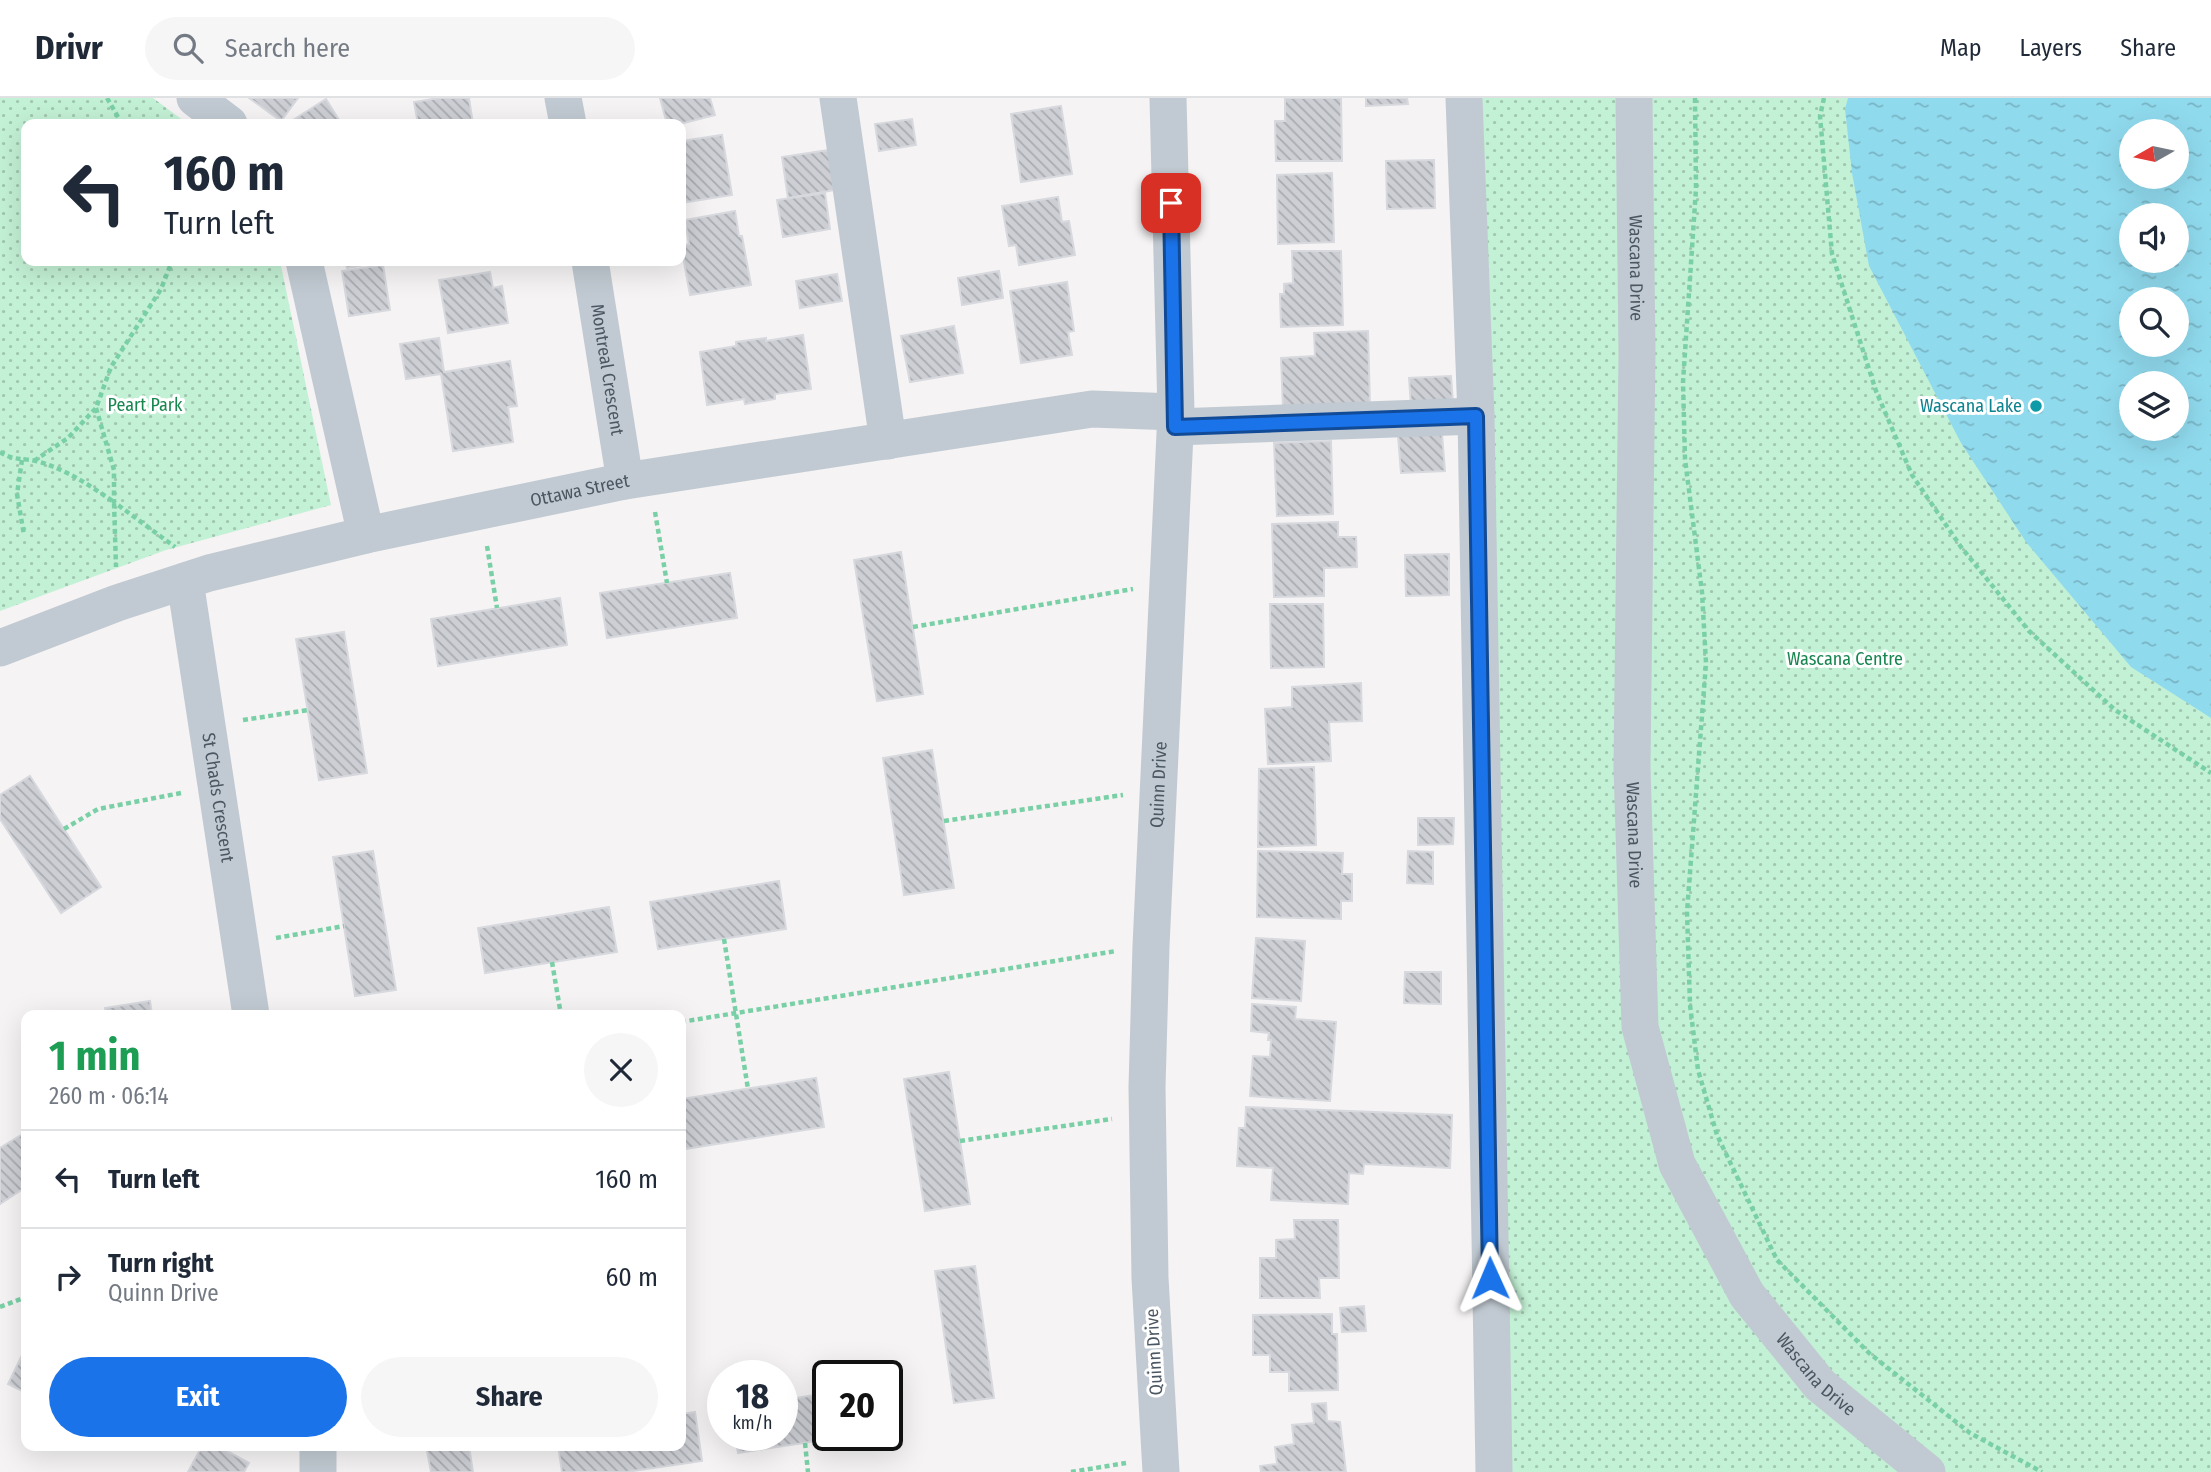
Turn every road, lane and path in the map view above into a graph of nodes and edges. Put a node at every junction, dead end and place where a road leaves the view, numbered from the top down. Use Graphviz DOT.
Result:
graph roads {
  1 [pos="107,98"];
  2 [pos="195,98"];
  3 [pos="563,98"];
  4 [pos="838,98"];
  5 [pos="1168,98"];
  6 [pos="1464,98"];
  7 [pos="1634,98"];
  8 [pos="1695,98"];
  9 [pos="1824,98"];
  10 [pos="119,119"];
  11 [pos="222,119"];
  12 [pos="567,119"];
  13 [pos="170,266"];
  14 [pos="305,266"];
  15 [pos="591,266"];
  16 [pos="96,408"];
  17 [pos="1476,416"];
  18 [pos="1176,420"];
  19 [pos="888,441"];
  20 [pos="0,452"];
  21 [pos="22,460"];
  22 [pos="34,461"];
  23 [pos="637,479"];
  24 [pos="114,502"];
  25 [pos="481,511"];
  26 [pos="24,535"];
  27 [pos="366,535"];
  28 [pos="197,577"];
  29 [pos="1168,582"];
  30 [pos="667,583"];
  31 [pos="117,603"];
  32 [pos="497,608"];
  33 [pos="913,627"];
  34 [pos="0,648"];
  35 [pos="307,710"];
  36 [pos="207,726"];
  37 [pos="2211,773"];
  38 [pos="216,786"];
  39 [pos="1158,789"];
  40 [pos="943,821"];
  41 [pos="64,829"];
  42 [pos="344,926"];
  43 [pos="724,939"];
  44 [pos="240,944"];
  45 [pos="1151,946"];
  46 [pos="552,962"];
  47 [pos="250,1010"];
  48 [pos="560,1010"];
  49 [pos="736,1014"];
  50 [pos="686,1022"];
  51 [pos="748,1089"];
  52 [pos="1147,1114"];
  53 [pos="960,1142"];
  54 [pos="21,1299"];
  55 [pos="0,1307"];
  56 [pos="805,1443"];
  57 [pos="317,1451"];
  58 [pos="1160,1465"];
  59 [pos="318,1472"];
  60 [pos="808,1472"];
  61 [pos="1071,1472"];
  62 [pos="1494,1472"];
  63 [pos="1927,1472"];
  64 [pos="2042,1472"];
  1 -- 10 [label="path"];
  2 -- 11 [label="street"];
  3 -- 12 [label="street"];
  4 -- 19 [label="street"];
  5 -- 18 [label="street, Quinn Drive"];
  6 -- 17 [label="street"];
  7 -- 63 [label="street, Wascana Drive"];
  8 -- 64 [label="path"];
  9 -- 37 [label="path"];
  13 -- 16 [label="path"];
  14 -- 27 [label="street"];
  15 -- 23 [label="street, Montreal Crescent"];
  16 -- 22 [label="path"];
  16 -- 24 [label="path"];
  17 -- 18 [label="street, Ottawa Street"];
  17 -- 62 [label="street"];
  18 -- 19 [label="street, Ottawa Street"];
  18 -- 29 [label="street, Quinn Drive"];
  19 -- 23 [label="street, Ottawa Street"];
  20 -- 21 [label="path"];
  21 -- 22 [label="path"];
  21 -- 26 [label="path"];
  22 -- 24 [label="path"];
  23 -- 25 [label="street, Ottawa Street"];
  23 -- 30 [label="path"];
  24 -- 28 [label="path"];
  24 -- 31 [label="path"];
  25 -- 27 [label="street, Ottawa Street"];
  25 -- 32 [label="path"];
  27 -- 28 [label="street, Ottawa Street"];
  28 -- 31 [label="street, Ottawa Street"];
  28 -- 36 [label="street, St Chads Crescent"];
  29 -- 33 [label="path"];
  29 -- 39 [label="street, Quinn Drive"];
  31 -- 34 [label="street, Ottawa Street"];
  35 -- 36 [label="path"];
  36 -- 38 [label="street, St Chads Crescent"];
  38 -- 41 [label="path"];
  38 -- 44 [label="street, St Chads Crescent"];
  39 -- 40 [label="path"];
  39 -- 45 [label="street, Quinn Drive"];
  42 -- 44 [label="path"];
  43 -- 49 [label="path"];
  44 -- 47 [label="street, St Chads Crescent"];
  45 -- 49 [label="path"];
  45 -- 52 [label="street, Quinn Drive"];
  46 -- 48 [label="path"];
  49 -- 50 [label="path"];
  49 -- 51 [label="path"];
  52 -- 53 [label="path"];
  52 -- 58 [label="street, Quinn Drive"];
  54 -- 55 [label="path"];
  56 -- 60 [label="path"];
  57 -- 59 [label="street"];
  58 -- 61 [label="path"];
}
